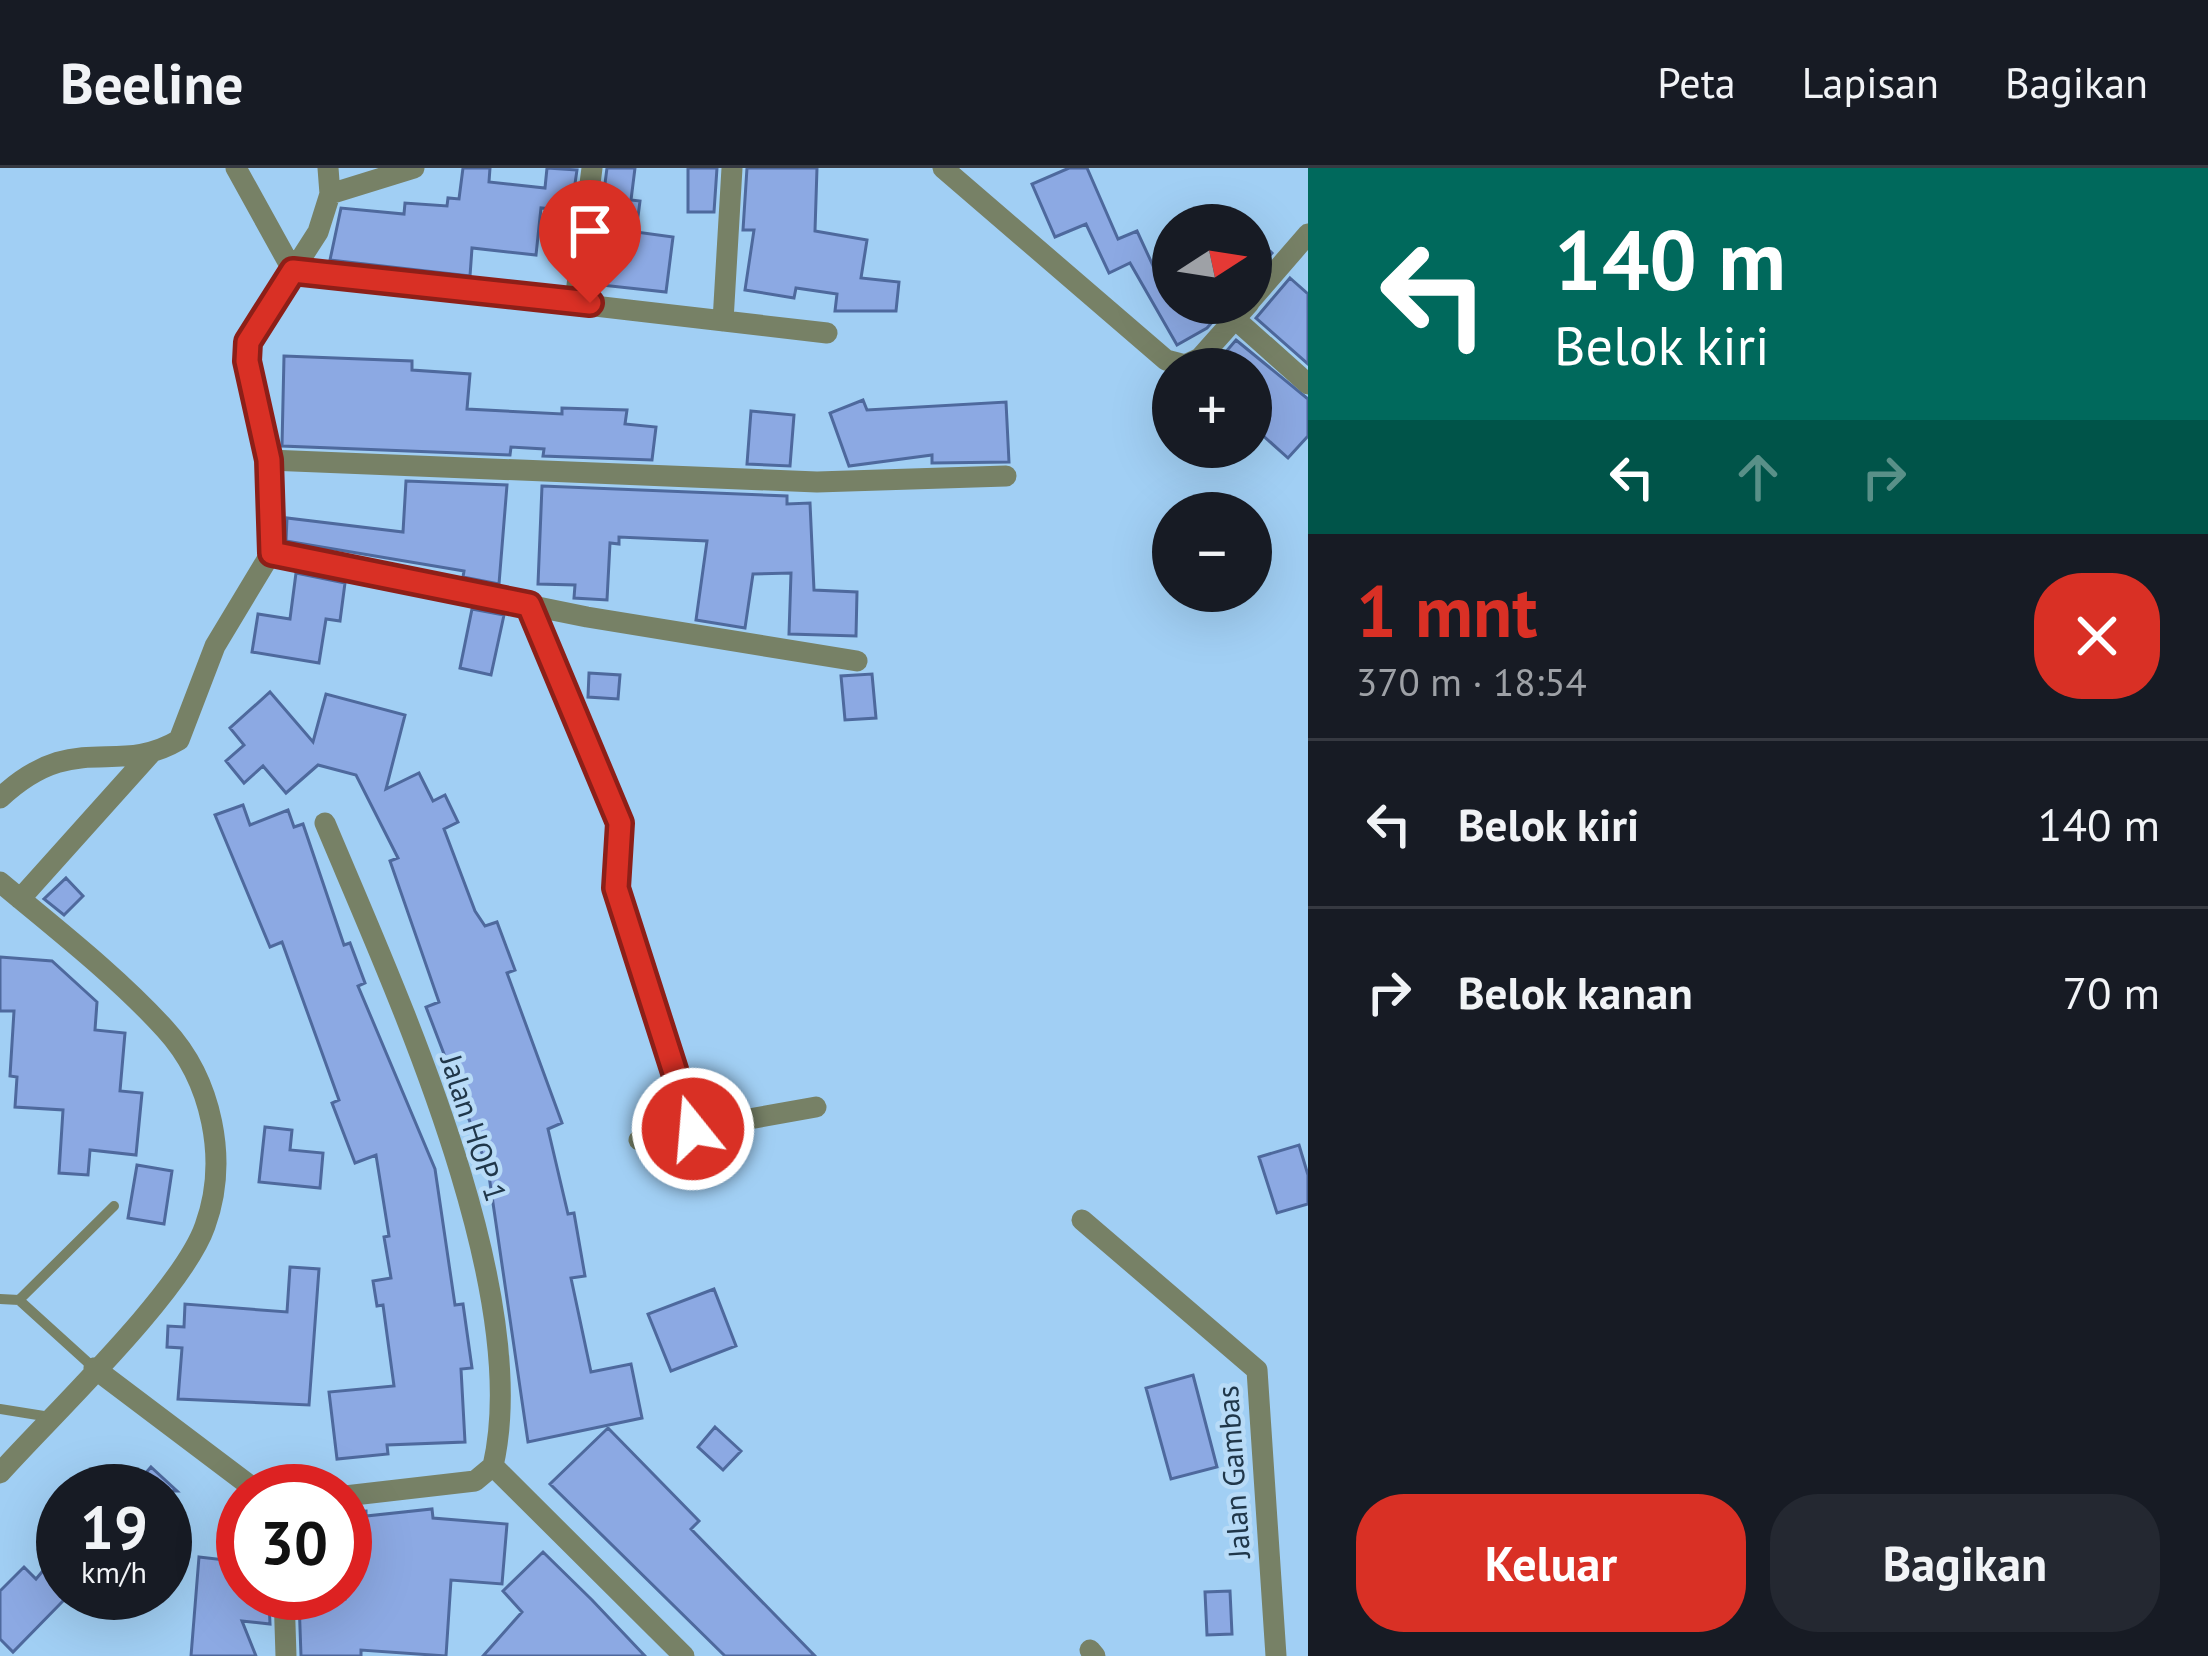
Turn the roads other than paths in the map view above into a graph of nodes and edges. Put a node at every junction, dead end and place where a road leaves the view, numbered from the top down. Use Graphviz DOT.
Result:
graph roads {
  1 [pos="236,168"];
  2 [pos="328,168"];
  3 [pos="414,168"];
  4 [pos="592,168"];
  5 [pos="732,168"];
  6 [pos="943,168"];
  7 [pos="330,194"];
  8 [pos="1308,234"];
  9 [pos="293,271"];
  10 [pos="1272,276"];
  11 [pos="575,301"];
  12 [pos="723,321"];
  13 [pos="1229,324"];
  14 [pos="1259,324"];
  15 [pos="827,333"];
  16 [pos="1308,384"];
  17 [pos="269,460"];
  18 [pos="1006,476"];
  19 [pos="272,553"];
  20 [pos="529,605"];
  21 [pos="857,661"];
  22 [pos="151,753"];
  23 [pos="0,797"];
  24 [pos="325,823"];
  25 [pos="0,882"];
  26 [pos="20,898"];
  27 [pos="816,1107"];
  28 [pos="693,1129"];
  29 [pos="639,1140"];
  30 [pos="114,1206"];
  31 [pos="1082,1220"];
  32 [pos="0,1299"];
  33 [pos="19,1300"];
  34 [pos="94,1368"];
  35 [pos="0,1409"];
  36 [pos="50,1418"];
  37 [pos="221,1464"];
  38 [pos="493,1466"];
  39 [pos="0,1473"];
  40 [pos="372,1493"];
  41 [pos="285,1620"];
  42 [pos="286,1656"];
  43 [pos="684,1656"];
  44 [pos="1276,1656"];
  1 -- 9 [label="street"];
  2 -- 7 [label="street"];
  3 -- 7 [label="street"];
  4 -- 11 [label="street"];
  5 -- 12 [label="street"];
  6 -- 13 [label="street"];
  7 -- 9 [label="street"];
  8 -- 10 [label="street"];
  9 -- 11 [label="street"];
  9 -- 17 [label="street"];
  11 -- 12 [label="street"];
  12 -- 15 [label="street"];
  14 -- 16 [label="street"];
  17 -- 18 [label="street"];
  17 -- 19 [label="street"];
  19 -- 20 [label="street"];
  19 -- 22 [label="street"];
  20 -- 21 [label="street"];
  20 -- 28 [label="street"];
  22 -- 23 [label="street"];
  22 -- 26 [label="street"];
  24 -- 38 [label="street, Jalan HOP 1"];
  25 -- 26 [label="street"];
  26 -- 34 [label="street"];
  27 -- 28 [label="street"];
  28 -- 29 [label="street"];
  30 -- 33 [label="lane"];
  31 -- 44 [label="street, Jalan Gambas"];
  32 -- 33 [label="lane"];
  33 -- 34 [label="lane"];
  34 -- 36 [label="street"];
  34 -- 37 [label="street"];
  35 -- 36 [label="lane"];
  36 -- 39 [label="street"];
  38 -- 40 [label="street"];
  38 -- 43 [label="street"];
  41 -- 42 [label="street"];
}
